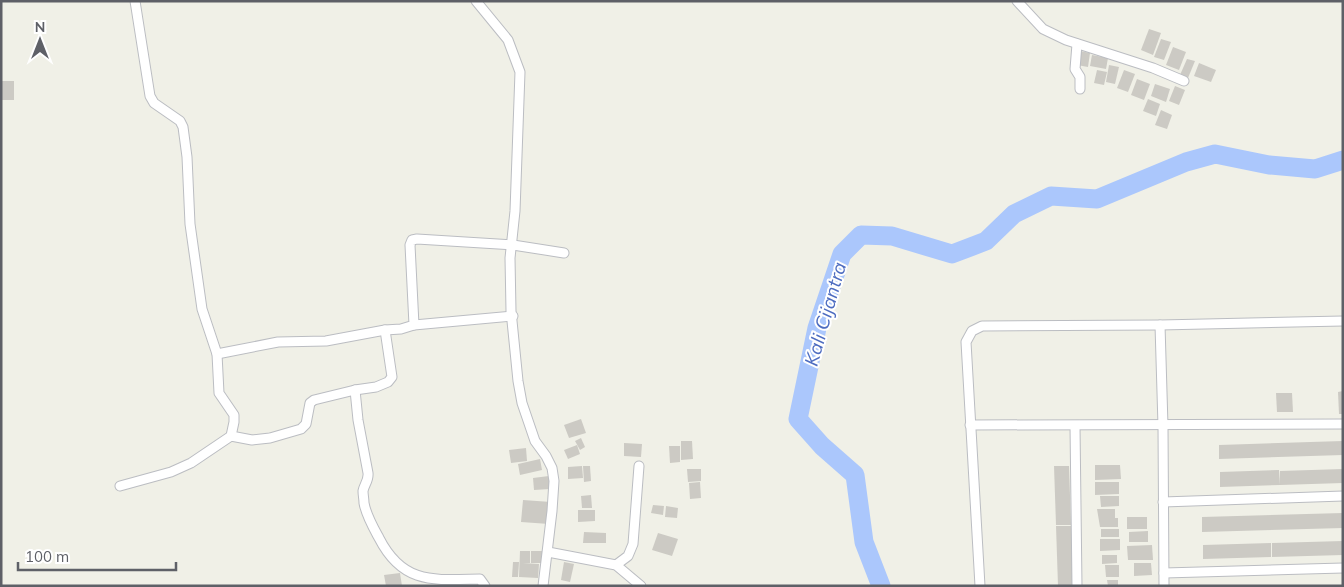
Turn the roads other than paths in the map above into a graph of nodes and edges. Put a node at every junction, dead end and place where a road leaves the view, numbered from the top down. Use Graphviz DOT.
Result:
graph roads {
  1 [pos="135,1"];
  2 [pos="476,1"];
  3 [pos="1017,1"];
  4 [pos="1078,44"];
  5 [pos="1184,81"];
  6 [pos="1080,90"];
  7 [pos="513,245"];
  8 [pos="564,253"];
  9 [pos="513,316"];
  10 [pos="1343,321"];
  11 [pos="414,325"];
  12 [pos="1160,325"];
  13 [pos="385,330"];
  14 [pos="217,354"];
  15 [pos="355,390"];
  16 [pos="1343,424"];
  17 [pos="970,425"];
  18 [pos="1075,426"];
  19 [pos="1163,426"];
  20 [pos="231,436"];
  21 [pos="639,466"];
  22 [pos="120,486"];
  23 [pos="1343,496"];
  24 [pos="1163,502"];
  25 [pos="548,552"];
  26 [pos="616,565"];
  27 [pos="1343,568"];
  28 [pos="1164,573"];
  29 [pos="485,586"];
  30 [pos="543,586"];
  31 [pos="642,586"];
  32 [pos="980,586"];
  33 [pos="1077,586"];
  34 [pos="1164,586"];
  1 -- 14 [label="street"];
  2 -- 7 [label="street"];
  3 -- 4 [label="street"];
  4 -- 5 [label="street"];
  4 -- 6 [label="street"];
  7 -- 8 [label="street"];
  7 -- 9 [label="street"];
  7 -- 11 [label="street"];
  9 -- 11 [label="street"];
  9 -- 25 [label="street"];
  10 -- 12 [label="street"];
  11 -- 13 [label="street"];
  12 -- 17 [label="street"];
  12 -- 19 [label="street"];
  13 -- 14 [label="street"];
  13 -- 15 [label="street"];
  14 -- 20 [label="street"];
  15 -- 20 [label="street"];
  15 -- 29 [label="street"];
  16 -- 19 [label="street"];
  17 -- 18 [label="street"];
  17 -- 32 [label="street"];
  18 -- 19 [label="street"];
  18 -- 33 [label="street"];
  19 -- 24 [label="street"];
  20 -- 22 [label="street"];
  21 -- 26 [label="street"];
  23 -- 24 [label="street"];
  24 -- 28 [label="street"];
  25 -- 26 [label="street"];
  25 -- 30 [label="street"];
  26 -- 31 [label="street"];
  27 -- 28 [label="street"];
  28 -- 34 [label="street"];
}
